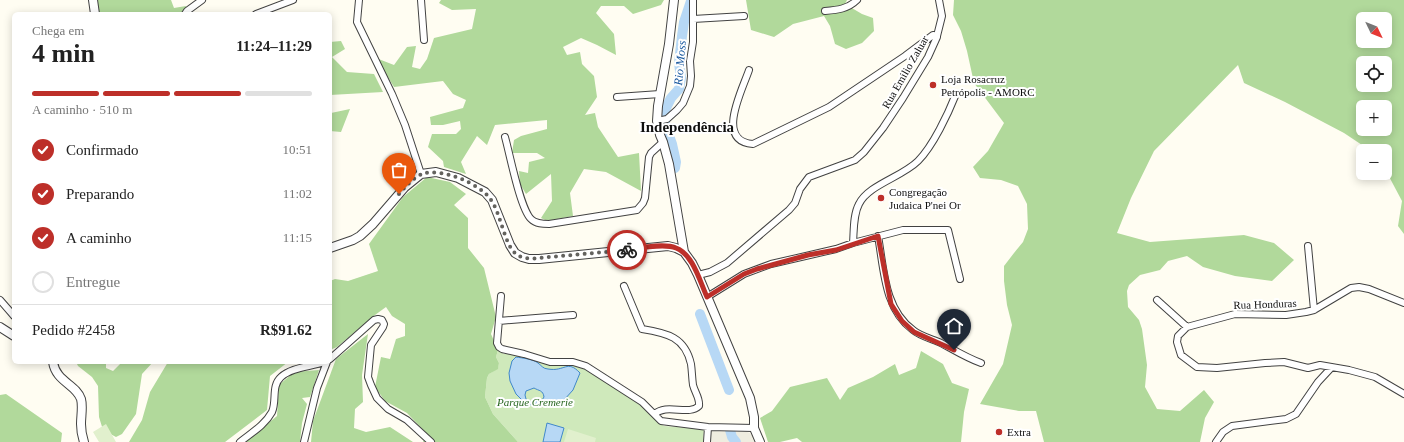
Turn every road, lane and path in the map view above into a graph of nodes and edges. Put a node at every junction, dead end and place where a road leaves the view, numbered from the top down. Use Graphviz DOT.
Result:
graph roads {
  1 [pos="93,0"];
  2 [pos="202,0"];
  3 [pos="293,0"];
  4 [pos="359,0"];
  5 [pos="422,0"];
  6 [pos="674,0"];
  7 [pos="693,0"];
  8 [pos="857,0"];
  9 [pos="939,0"];
  10 [pos="825,11"];
  11 [pos="95,12"];
  12 [pos="186,12"];
  13 [pos="261,12"];
  14 [pos="744,16"];
  15 [pos="693,20"];
  16 [pos="936,36"];
  17 [pos="424,40"];
  18 [pos="749,70"];
  19 [pos="660,94"];
  20 [pos="956,94"];
  21 [pos="617,97"];
  22 [pos="657,121"];
  23 [pos="505,137"];
  24 [pos="663,142"];
  25 [pos="421,174"];
  26 [pos="878,236"];
  27 [pos="853,243"];
  28 [pos="1308,246"];
  29 [pos="332,247"];
  30 [pos="684,252"];
  31 [pos="698,275"];
  32 [pos="960,278"];
  33 [pos="624,286"];
  34 [pos="501,296"];
  35 [pos="707,297"];
  36 [pos="0,300"];
  37 [pos="1157,300"];
  38 [pos="1404,303"];
  39 [pos="1314,310"];
  40 [pos="12,314"];
  41 [pos="573,315"];
  42 [pos="499,321"];
  43 [pos="0,326"];
  44 [pos="1187,327"];
  45 [pos="12,335"];
  46 [pos="332,357"];
  47 [pos="981,363"];
  48 [pos="54,364"];
  49 [pos="318,364"];
  50 [pos="325,364"];
  51 [pos="1331,368"];
  52 [pos="1404,394"];
  53 [pos="655,414"];
  54 [pos="708,427"];
  55 [pos="754,428"];
  56 [pos="84,442"];
  57 [pos="240,442"];
  58 [pos="304,442"];
  59 [pos="431,442"];
  60 [pos="707,442"];
  61 [pos="760,442"];
  62 [pos="1216,442"];
  1 -- 11 [label="street"];
  2 -- 12 [label="street"];
  3 -- 13 [label="street"];
  4 -- 25 [label="street"];
  5 -- 17 [label="street"];
  6 -- 19 [label="street"];
  7 -- 15 [label="street"];
  8 -- 10 [label="street"];
  9 -- 16 [label="street"];
  14 -- 15 [label="street"];
  15 -- 22 [label="street"];
  16 -- 18 [label="street, Rua Emilio Zaluar"];
  16 -- 31 [label="street, Rua Emilio Zaluar"];
  19 -- 21 [label="street"];
  19 -- 22 [label="street"];
  20 -- 27 [label="street"];
  22 -- 24 [label="street"];
  23 -- 24 [label="street"];
  24 -- 30 [label="street"];
  25 -- 29 [label="street"];
  25 -- 30 [label="street"];
  26 -- 27 [label="street"];
  26 -- 32 [label="street"];
  26 -- 47 [label="street"];
  27 -- 35 [label="street"];
  28 -- 39 [label="street"];
  30 -- 31 [label="street"];
  31 -- 35 [label="street"];
  33 -- 53 [label="street"];
  34 -- 42 [label="street"];
  35 -- 55 [label="street"];
  36 -- 40 [label="street"];
  37 -- 44 [label="street"];
  38 -- 39 [label="street, Rua Honduras"];
  39 -- 44 [label="street, Rua Honduras"];
  41 -- 42 [label="street"];
  42 -- 53 [label="street"];
  43 -- 45 [label="street"];
  44 -- 51 [label="street"];
  46 -- 59 [label="street"];
  48 -- 56 [label="street"];
  49 -- 57 [label="street"];
  50 -- 58 [label="street"];
  51 -- 52 [label="street"];
  51 -- 62 [label="street"];
  53 -- 54 [label="street"];
  54 -- 55 [label="street"];
  54 -- 60 [label="street"];
  55 -- 61 [label="street"];
}
